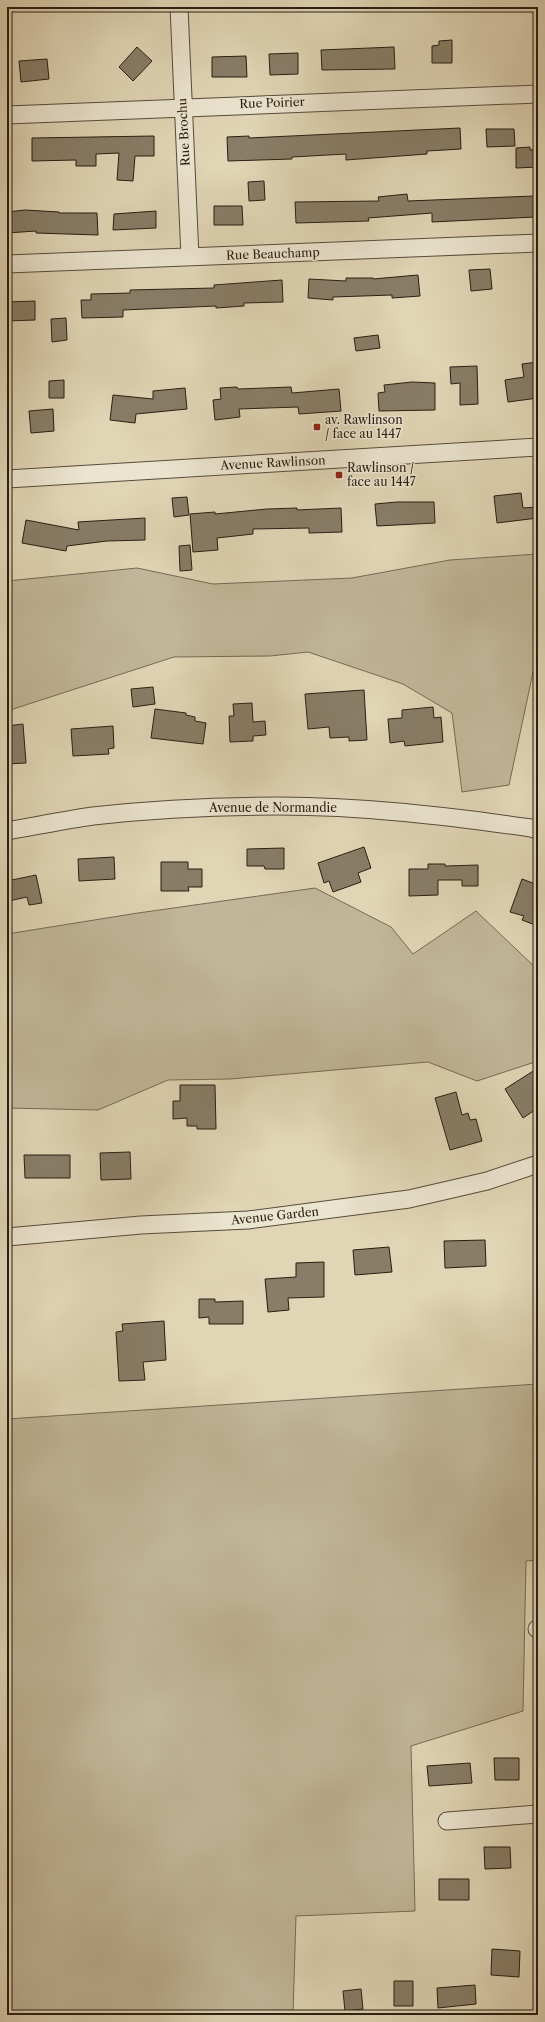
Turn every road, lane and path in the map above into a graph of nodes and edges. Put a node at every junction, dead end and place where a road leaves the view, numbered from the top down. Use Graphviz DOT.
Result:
graph roads {
  1 [pos="179,7"];
  2 [pos="538,94"];
  3 [pos="183,107"];
  4 [pos="7,115"];
  5 [pos="538,243"];
  6 [pos="190,257"];
  7 [pos="7,264"];
  8 [pos="538,447"];
  9 [pos="7,478"];
  10 [pos="538,830"];
  11 [pos="7,831"];
  12 [pos="538,1164"];
  13 [pos="7,1237"];
  14 [pos="538,1814"];
  15 [pos="447,1821"];
  1 -- 3 [label="street, Rue Brochu"];
  2 -- 3 [label="street, Rue Poirier"];
  3 -- 4 [label="street, Rue Poirier"];
  3 -- 6 [label="street, Rue Brochu"];
  5 -- 6 [label="street, Rue Beauchamp"];
  6 -- 7 [label="street, Rue Beauchamp"];
  8 -- 9 [label="street, Avenue Rawlinson"];
  10 -- 11 [label="street, Avenue de Normandie"];
  12 -- 13 [label="street, Avenue Garden"];
  14 -- 15 [label="street"];
}
